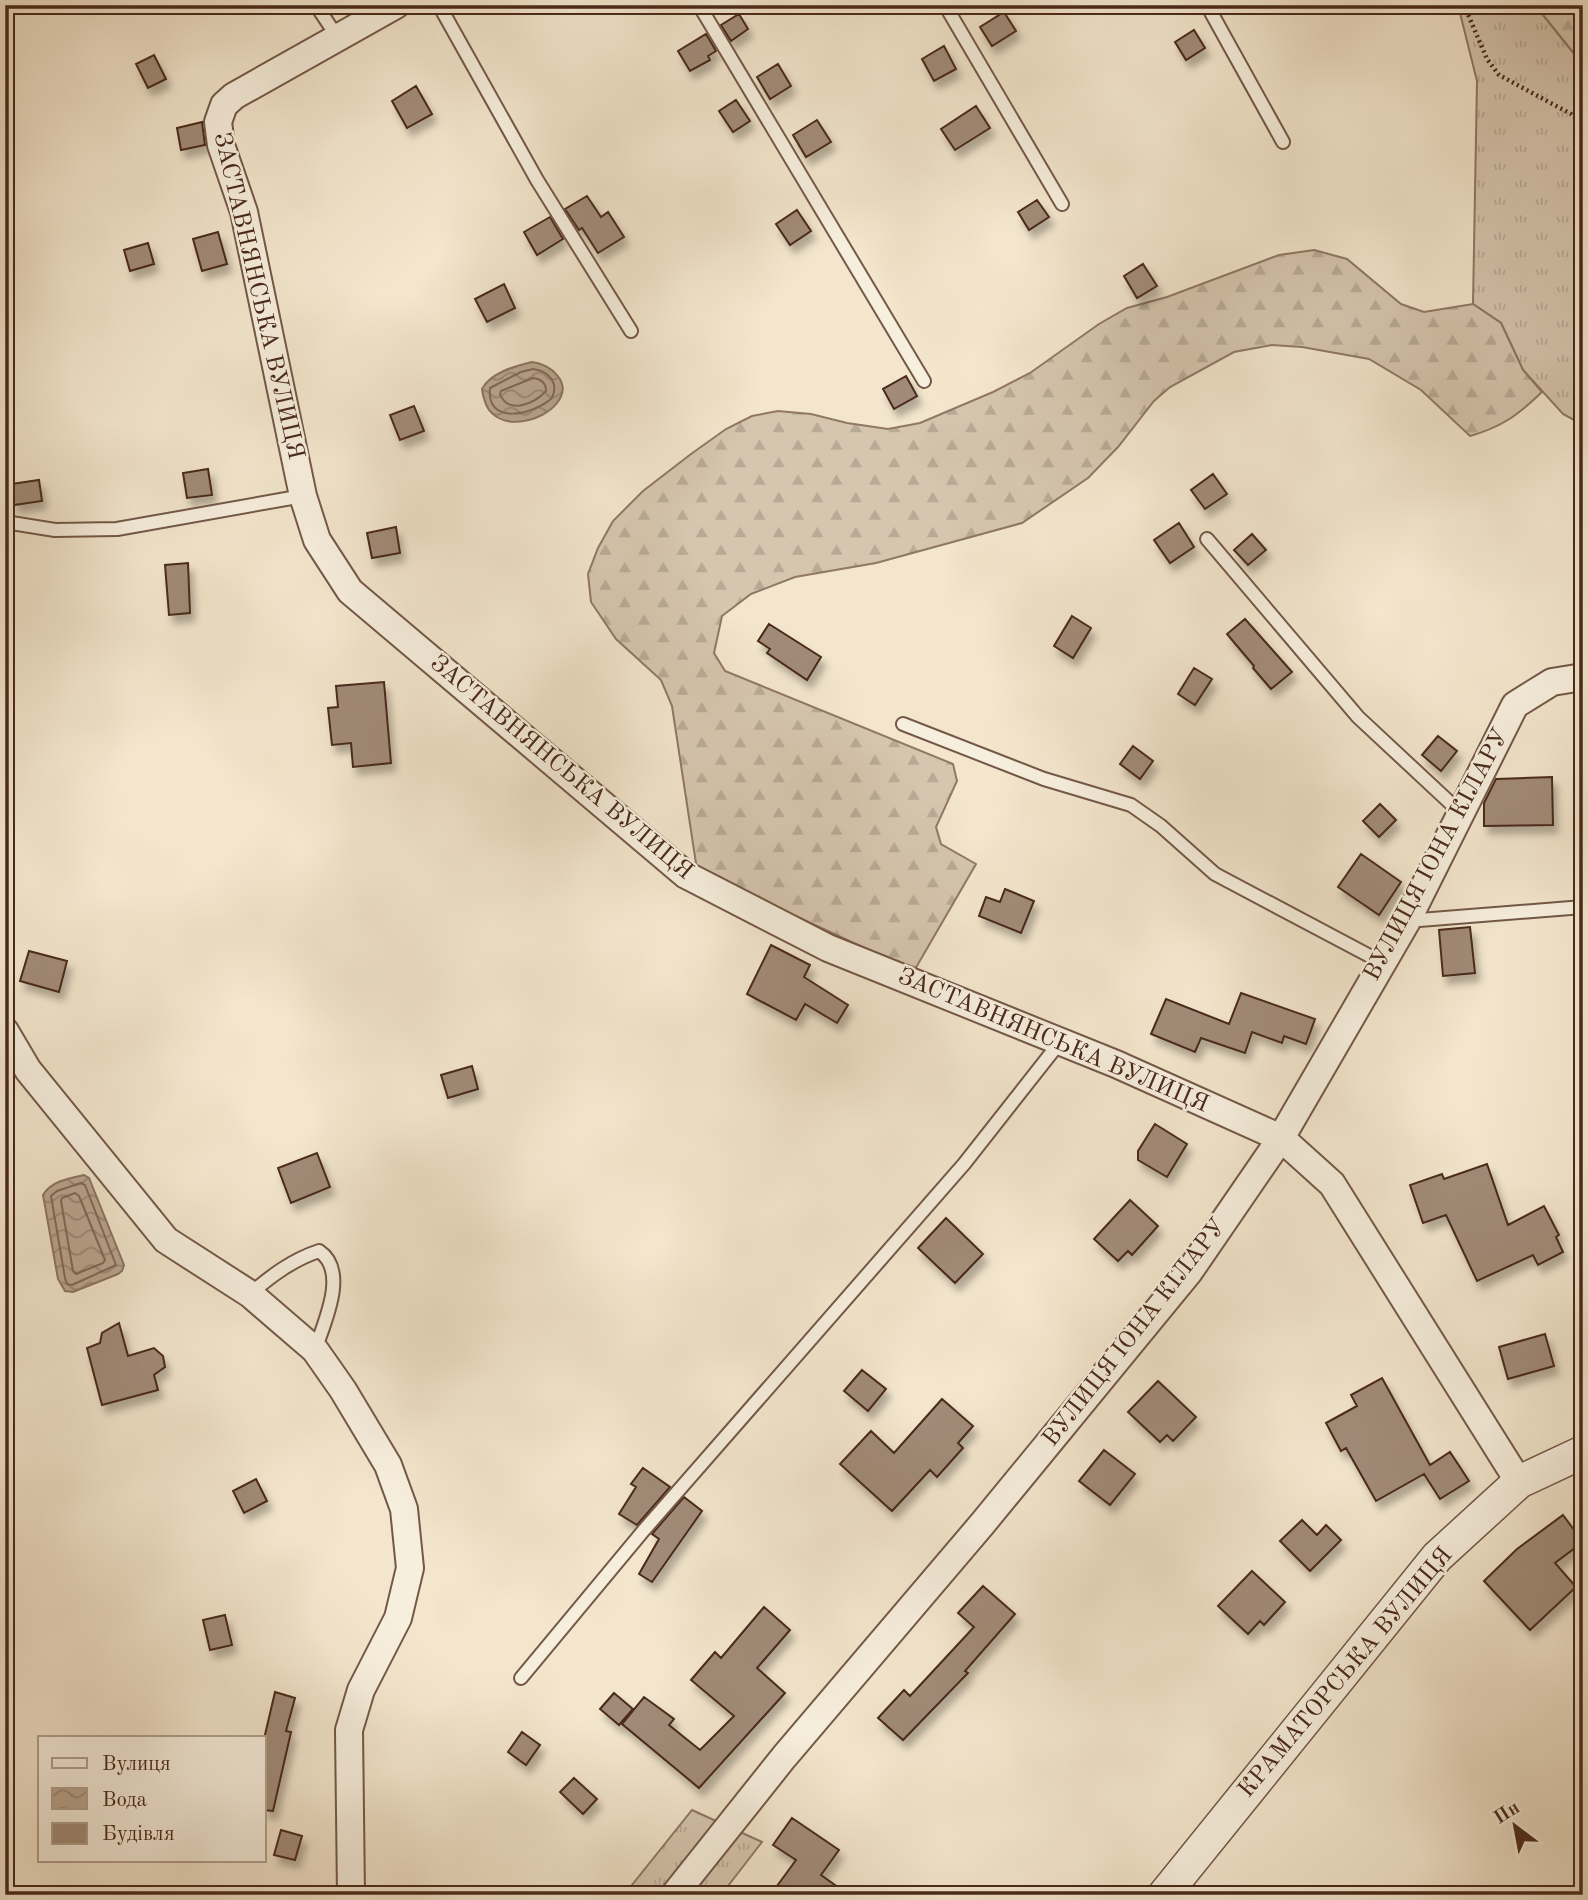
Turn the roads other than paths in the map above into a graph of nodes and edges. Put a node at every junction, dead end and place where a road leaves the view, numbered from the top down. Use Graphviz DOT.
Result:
graph roads {
  1 [pos="316,5"];
  2 [pos="396,5"];
  3 [pos="439,5"];
  4 [pos="699,5"];
  5 [pos="945,5"];
  6 [pos="1207,5"];
  7 [pos="338,38"];
  8 [pos="1283,142"];
  9 [pos="1062,204"];
  10 [pos="631,331"];
  11 [pos="924,381"];
  12 [pos="303,496"];
  13 [pos="5,522"];
  14 [pos="1207,539"];
  15 [pos="1583,677"];
  16 [pos="903,724"];
  17 [pos="1462,813"];
  18 [pos="1583,906"];
  19 [pos="1407,921"];
  20 [pos="1383,963"];
  21 [pos="5,1031"];
  22 [pos="1060,1042"];
  23 [pos="1281,1138"];
  24 [pos="250,1294"];
  25 [pos="315,1350"];
  26 [pos="1583,1452"];
  27 [pos="1519,1482"];
  28 [pos="522,1678"];
  29 [pos="351,1895"];
  30 [pos="674,1895"];
  31 [pos="1164,1895"];
  1 -- 7 [label="lane"];
  2 -- 7 [label="street, ЗАСТАВНЯНСЬКА ВУЛИЦЯ"];
  3 -- 10 [label="lane"];
  4 -- 11 [label="lane"];
  5 -- 9 [label="lane"];
  6 -- 8 [label="lane"];
  7 -- 12 [label="street, ЗАСТАВНЯНСЬКА ВУЛИЦЯ"];
  12 -- 13 [label="lane"];
  12 -- 22 [label="street, ЗАСТАВНЯНСЬКА ВУЛИЦЯ"];
  14 -- 17 [label="lane"];
  15 -- 17 [label="street, ВУЛИЦЯ ІОНА КІЛАРУ"];
  16 -- 20 [label="lane"];
  17 -- 19 [label="street, ВУЛИЦЯ ІОНА КІЛАРУ"];
  18 -- 19 [label="lane"];
  19 -- 20 [label="street, ВУЛИЦЯ ІОНА КІЛАРУ"];
  20 -- 23 [label="street, ВУЛИЦЯ ІОНА КІЛАРУ"];
  21 -- 24 [label="street"];
  22 -- 23 [label="street, ЗАСТАВНЯНСЬКА ВУЛИЦЯ"];
  22 -- 28 [label="lane"];
  23 -- 27 [label="street, ЗАСТАВНЯНСЬКА ВУЛИЦЯ"];
  23 -- 30 [label="street, ВУЛИЦЯ ІОНА КІЛАРУ"];
  24 -- 25 [label="street"];
  24 -- 25 [label="lane"];
  25 -- 29 [label="street"];
  26 -- 27 [label="street, КРАМАТОРСЬКА ВУЛИЦЯ"];
  27 -- 31 [label="street, КРАМАТОРСЬКА ВУЛИЦЯ"];
}
